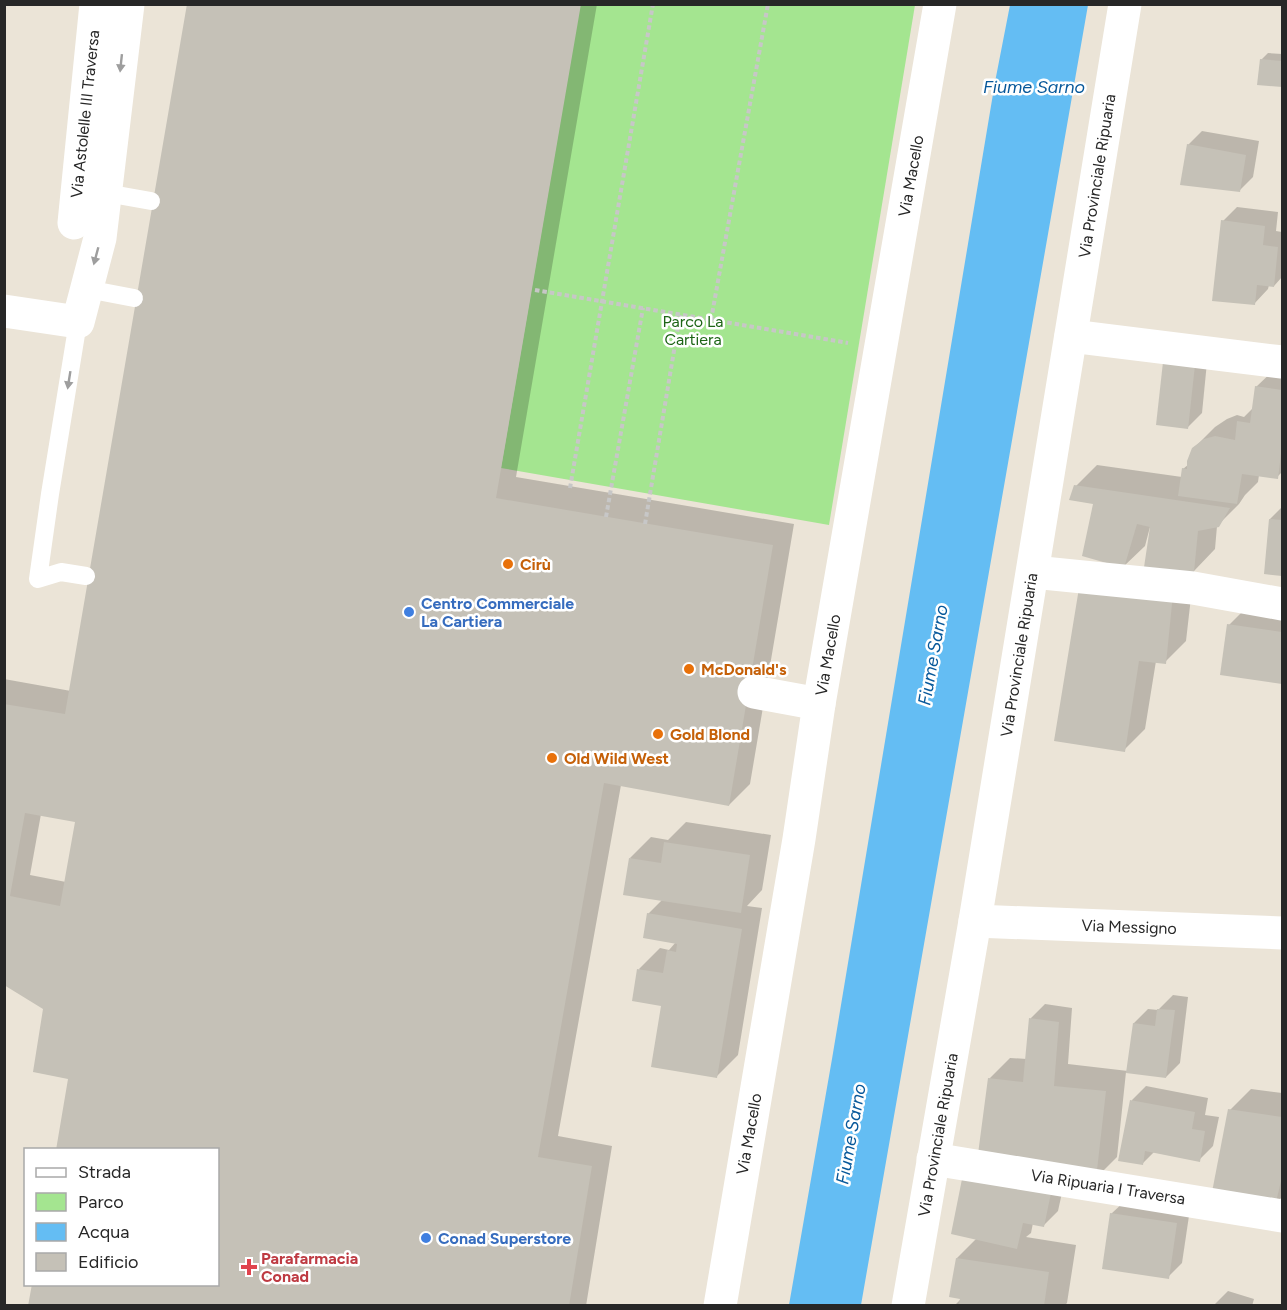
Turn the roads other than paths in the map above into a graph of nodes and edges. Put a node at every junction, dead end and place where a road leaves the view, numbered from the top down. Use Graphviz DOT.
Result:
graph roads {
  1 [pos="96,4"];
  2 [pos="128,4"];
  3 [pos="940,4"];
  4 [pos="1125,4"];
  5 [pos="106,193"];
  6 [pos="151,201"];
  7 [pos="74,223"];
  8 [pos="87,289"];
  9 [pos="134,298"];
  10 [pos="4,311"];
  11 [pos="78,322"];
  12 [pos="1071,336"];
  13 [pos="1282,362"];
  14 [pos="1033,572"];
  15 [pos="86,576"];
  16 [pos="1282,604"];
  17 [pos="754,692"];
  18 [pos="819,704"];
  19 [pos="975,921"];
  20 [pos="1282,933"];
  21 [pos="933,1159"];
  22 [pos="1282,1216"];
  23 [pos="720,1305"];
  24 [pos="908,1305"];
  1 -- 7 [label="street, Via Astolelle III Traversa"];
  2 -- 5 [label="street, one-way"];
  3 -- 18 [label="street, Via Macello"];
  4 -- 12 [label="street, Via Provinciale Ripuaria"];
  5 -- 6 [label="lane"];
  5 -- 8 [label="street, one-way"];
  8 -- 9 [label="lane"];
  8 -- 11 [label="street"];
  10 -- 11 [label="street"];
  11 -- 15 [label="lane, one-way"];
  12 -- 13 [label="street"];
  12 -- 14 [label="street, Via Provinciale Ripuaria"];
  14 -- 16 [label="street"];
  14 -- 19 [label="street, Via Provinciale Ripuaria"];
  17 -- 18 [label="street"];
  18 -- 23 [label="street, Via Macello"];
  19 -- 20 [label="street, Via Messigno"];
  19 -- 21 [label="street, Via Provinciale Ripuaria"];
  21 -- 22 [label="street, Via Ripuaria I Traversa"];
  21 -- 24 [label="street, Via Provinciale Ripuaria"];
}
